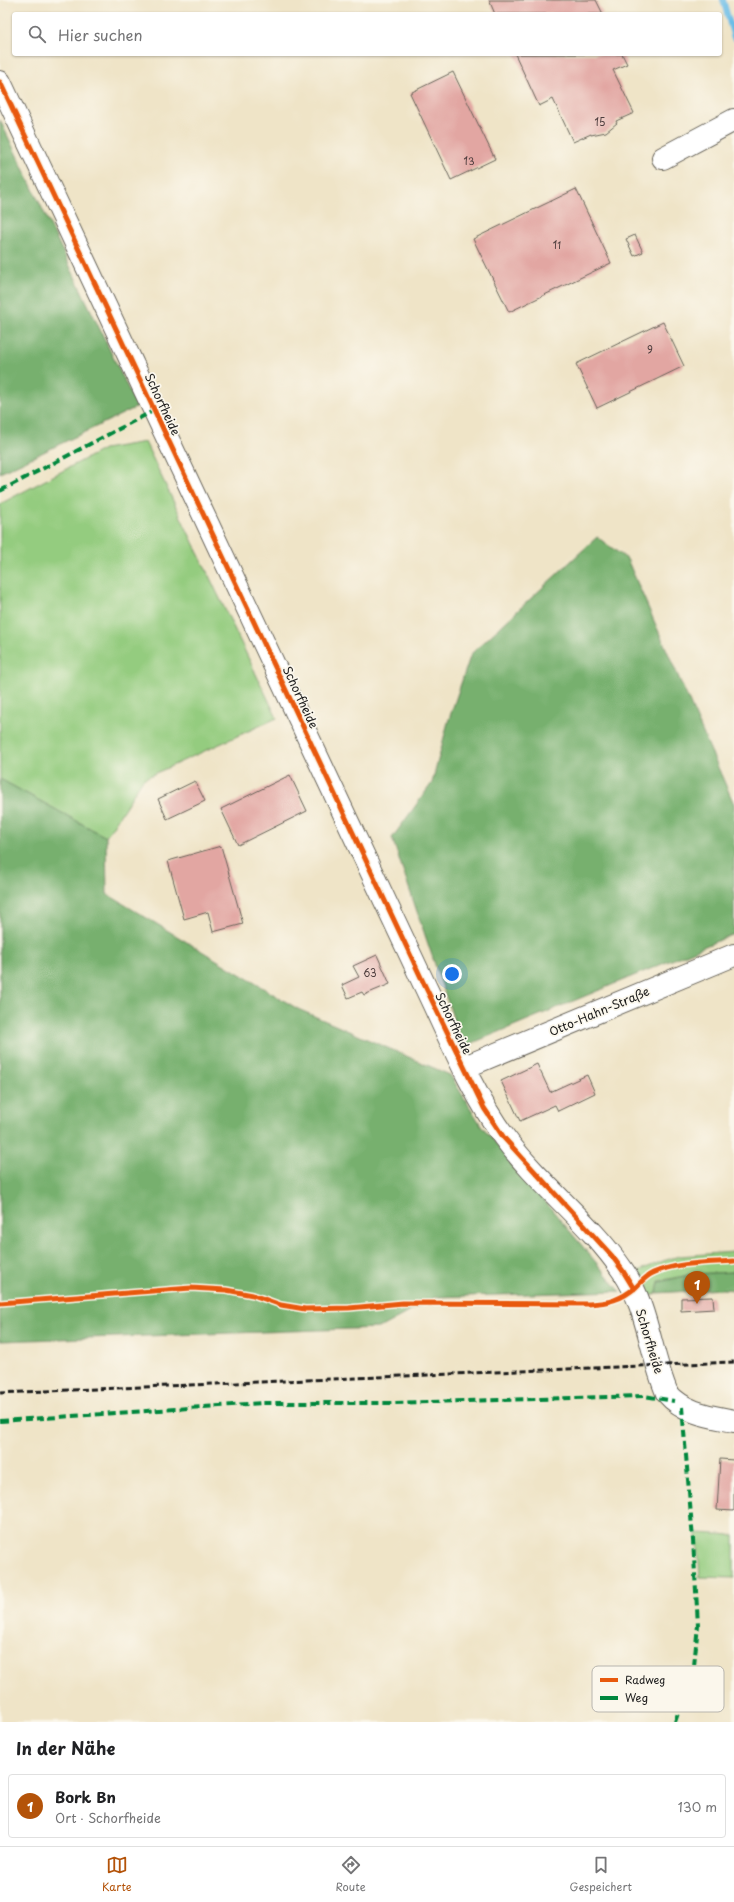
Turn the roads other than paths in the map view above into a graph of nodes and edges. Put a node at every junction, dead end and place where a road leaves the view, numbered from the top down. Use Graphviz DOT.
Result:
graph roads {
  1 [pos="0,82"];
  2 [pos="734,120"];
  3 [pos="663,158"];
  4 [pos="734,955"];
  5 [pos="465,1068"];
  6 [pos="734,1421"];
  1 -- 5 [label="street, Schorfheide"];
  2 -- 3 [label="street"];
  4 -- 5 [label="street, Otto-Hahn-Straße"];
  5 -- 6 [label="street, Schorfheide"];
}
